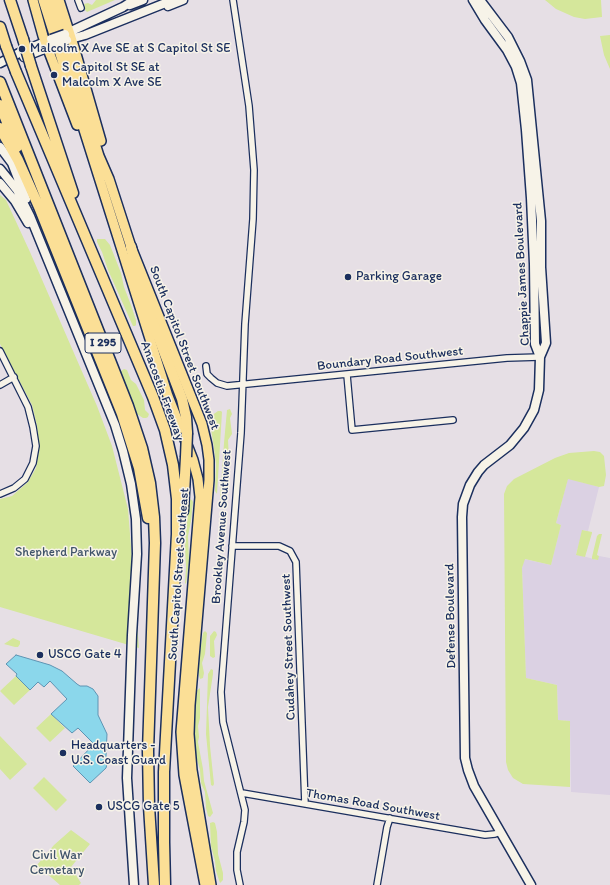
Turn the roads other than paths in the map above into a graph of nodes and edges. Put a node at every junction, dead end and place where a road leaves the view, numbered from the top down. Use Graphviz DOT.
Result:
graph roads {
  1 [pos="10,0"];
  2 [pos="33,0"];
  3 [pos="43,0"];
  4 [pos="50,0"];
  5 [pos="59,0"];
  6 [pos="78,0"];
  7 [pos="134,0"];
  8 [pos="144,0"];
  9 [pos="163,0"];
  10 [pos="173,0"];
  11 [pos="183,0"];
  12 [pos="233,0"];
  13 [pos="473,0"];
  14 [pos="480,0"];
  15 [pos="123,6"];
  16 [pos="81,8"];
  17 [pos="125,19"];
  18 [pos="0,27"];
  19 [pos="68,36"];
  20 [pos="50,44"];
  21 [pos="0,63"];
  22 [pos="0,82"];
  23 [pos="0,105"];
  24 [pos="0,128"];
  25 [pos="0,147"];
  26 [pos="0,169"];
  27 [pos="109,179"];
  28 [pos="0,183"];
  29 [pos="104,193"];
  30 [pos="39,207"];
  31 [pos="30,216"];
  32 [pos="130,247"];
  33 [pos="49,265"];
  34 [pos="99,268"];
  35 [pos="0,351"];
  36 [pos="540,357"];
  37 [pos="206,366"];
  38 [pos="347,375"];
  39 [pos="14,378"];
  40 [pos="0,385"];
  41 [pos="242,385"];
  42 [pos="453,420"];
  43 [pos="0,494"];
  44 [pos="232,546"];
  45 [pos="152,615"];
  46 [pos="166,736"];
  47 [pos="242,793"];
  48 [pos="305,804"];
  49 [pos="390,818"];
  50 [pos="501,832"];
  51 [pos="134,885"];
  52 [pos="154,885"];
  53 [pos="165,885"];
  54 [pos="204,885"];
  55 [pos="211,885"];
  56 [pos="240,885"];
  57 [pos="377,885"];
  58 [pos="531,885"];
  1 -- 34 [label="highway, bridge"];
  2 -- 20 [label="main road"];
  3 -- 29 [label="main road, South Capitol Street Southeast"];
  4 -- 27 [label="main road, South Capitol Street Southwest"];
  5 -- 19 [label="main road"];
  6 -- 16 [label="street"];
  7 -- 15 [label="street"];
  8 -- 15 [label="street"];
  9 -- 17 [label="street"];
  10 -- 17 [label="street"];
  11 -- 17 [label="street"];
  12 -- 41 [label="street, Brookley Avenue Southwest"];
  13 -- 36 [label="street, Chappie James Boulevard"];
  14 -- 36 [label="street, Chappie James Boulevard"];
  15 -- 19 [label="street"];
  17 -- 19 [label="street"];
  18 -- 34 [label="highway, Anacostia Freeway / I 295, bridge"];
  19 -- 20 [label="street, bridge"];
  19 -- 27 [label="main road"];
  20 -- 21 [label="street"];
  20 -- 29 [label="main road"];
  22 -- 45 [label="highway, I 295"];
  23 -- 30 [label="highway"];
  24 -- 30 [label="highway"];
  25 -- 31 [label="street"];
  26 -- 31 [label="street"];
  27 -- 32 [label="main road, South Capitol Street Southwest"];
  28 -- 33 [label="street"];
  29 -- 54 [label="main road, South Capitol Street Southeast"];
  30 -- 45 [label="highway"];
  31 -- 33 [label="street"];
  32 -- 46 [label="highway, bridge"];
  32 -- 55 [label="main road, South Capitol Street Southwest"];
  33 -- 51 [label="street"];
  34 -- 46 [label="highway, Anacostia Freeway / I 295"];
  35 -- 39 [label="street"];
  36 -- 38 [label="street, Boundary Road Southwest"];
  36 -- 50 [label="street, Defense Boulevard"];
  37 -- 41 [label="street, Boundary Road Southwest"];
  38 -- 41 [label="street, Boundary Road Southwest"];
  38 -- 42 [label="street"];
  39 -- 40 [label="street"];
  39 -- 43 [label="street"];
  41 -- 44 [label="street, Brookley Avenue Southwest"];
  44 -- 47 [label="street, Brookley Avenue Southwest"];
  44 -- 48 [label="street, Cudahey Street Southwest"];
  45 -- 52 [label="highway, I 295"];
  46 -- 53 [label="highway, Anacostia Freeway / I 295"];
  47 -- 48 [label="street, Thomas Road Southwest"];
  47 -- 56 [label="street, Brookley Avenue Southwest"];
  48 -- 49 [label="street, Thomas Road Southwest"];
  49 -- 50 [label="street, Thomas Road Southwest"];
  49 -- 57 [label="street"];
  50 -- 58 [label="street, Defense Boulevard"];
}
